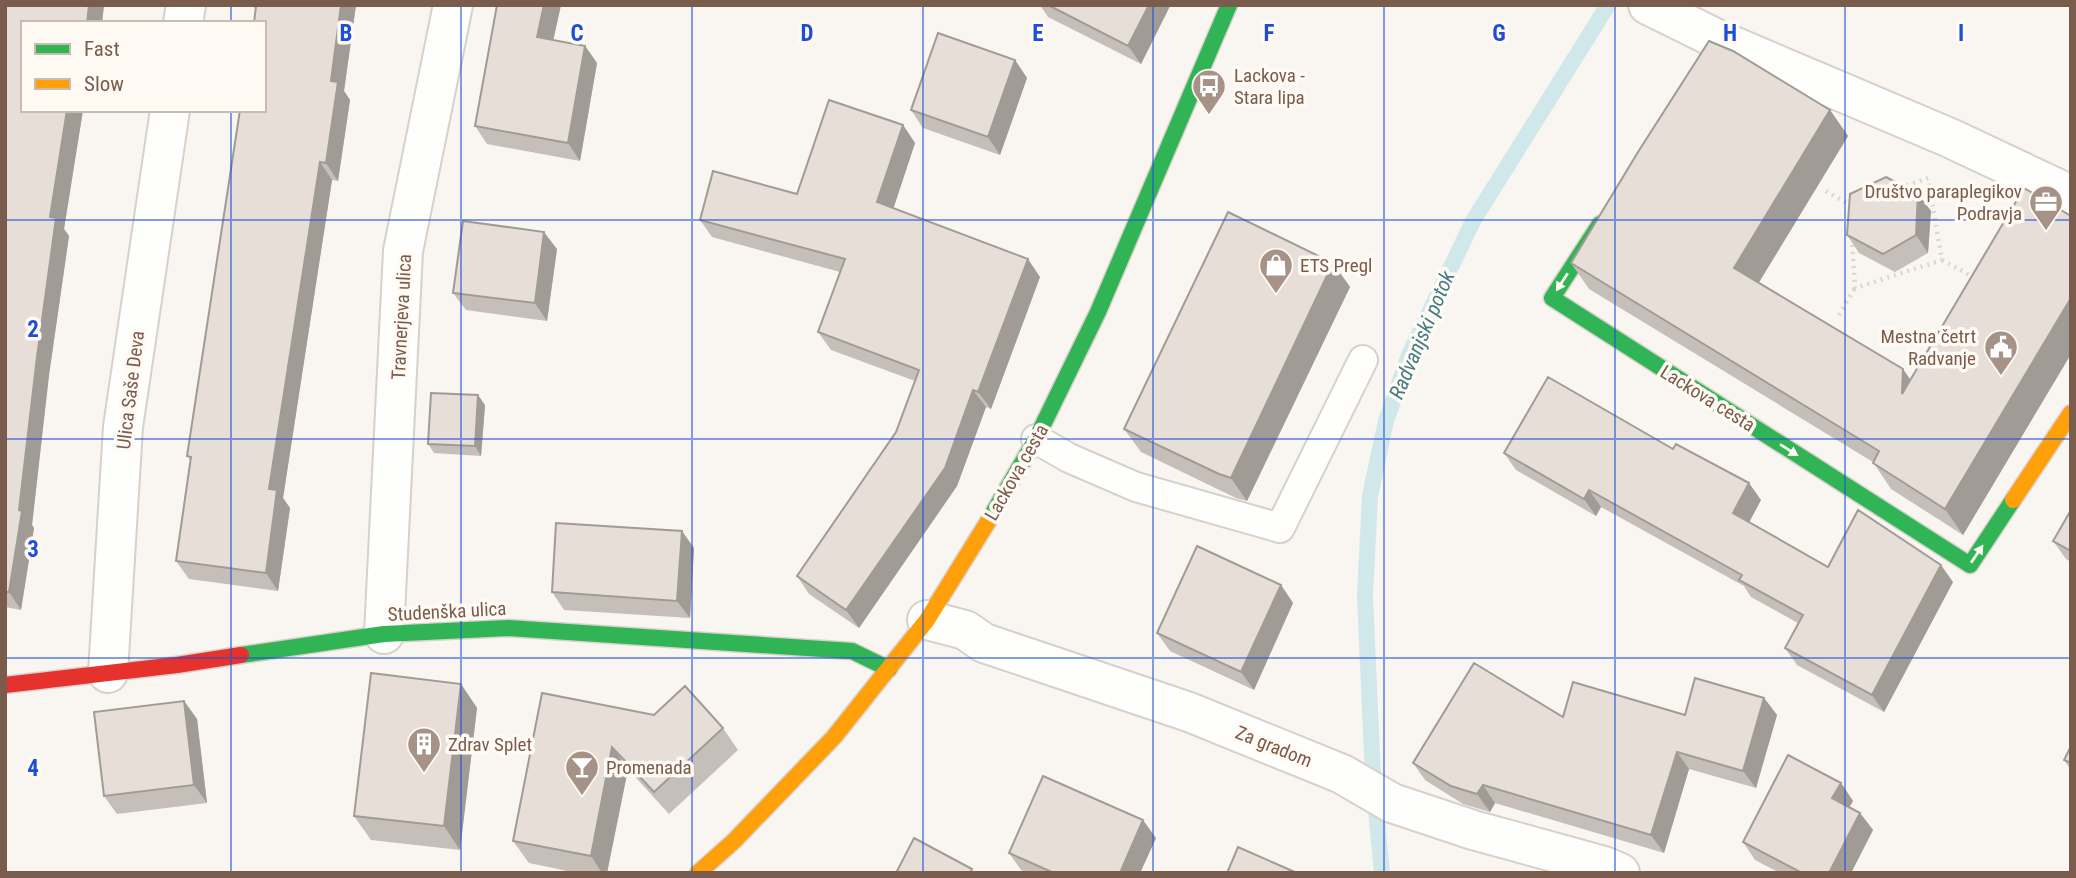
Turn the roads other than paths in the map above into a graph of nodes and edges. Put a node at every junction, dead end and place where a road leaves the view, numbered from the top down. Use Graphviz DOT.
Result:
graph roads {
  1 [pos="453,5"];
  2 [pos="1229,5"];
  3 [pos="1648,5"];
  4 [pos="170,112"];
  5 [pos="2071,195"];
  6 [pos="1610,209"];
  7 [pos="1363,360"];
  8 [pos="2071,413"];
  9 [pos="1036,439"];
  10 [pos="927,620"];
  11 [pos="384,634"];
  12 [pos="889,669"];
  13 [pos="108,673"];
  14 [pos="5,685"];
  15 [pos="698,873"];
  16 [pos="1620,873"];
  1 -- 11 [label="street, Travnerjeva ulica"];
  2 -- 9 [label="street, Lackova cesta"];
  3 -- 5 [label="street"];
  4 -- 13 [label="street, Ulica Saše Deva"];
  6 -- 8 [label="street, Lackova cesta, one-way"];
  7 -- 9 [label="lane"];
  9 -- 10 [label="street, Lackova cesta"];
  10 -- 12 [label="street, Lackova cesta"];
  10 -- 16 [label="street, Za gradom"];
  11 -- 12 [label="street, Studenška ulica"];
  11 -- 13 [label="street, Studenška ulica"];
  12 -- 15 [label="street, Lackova cesta"];
  13 -- 14 [label="street, Studenška ulica"];
}
